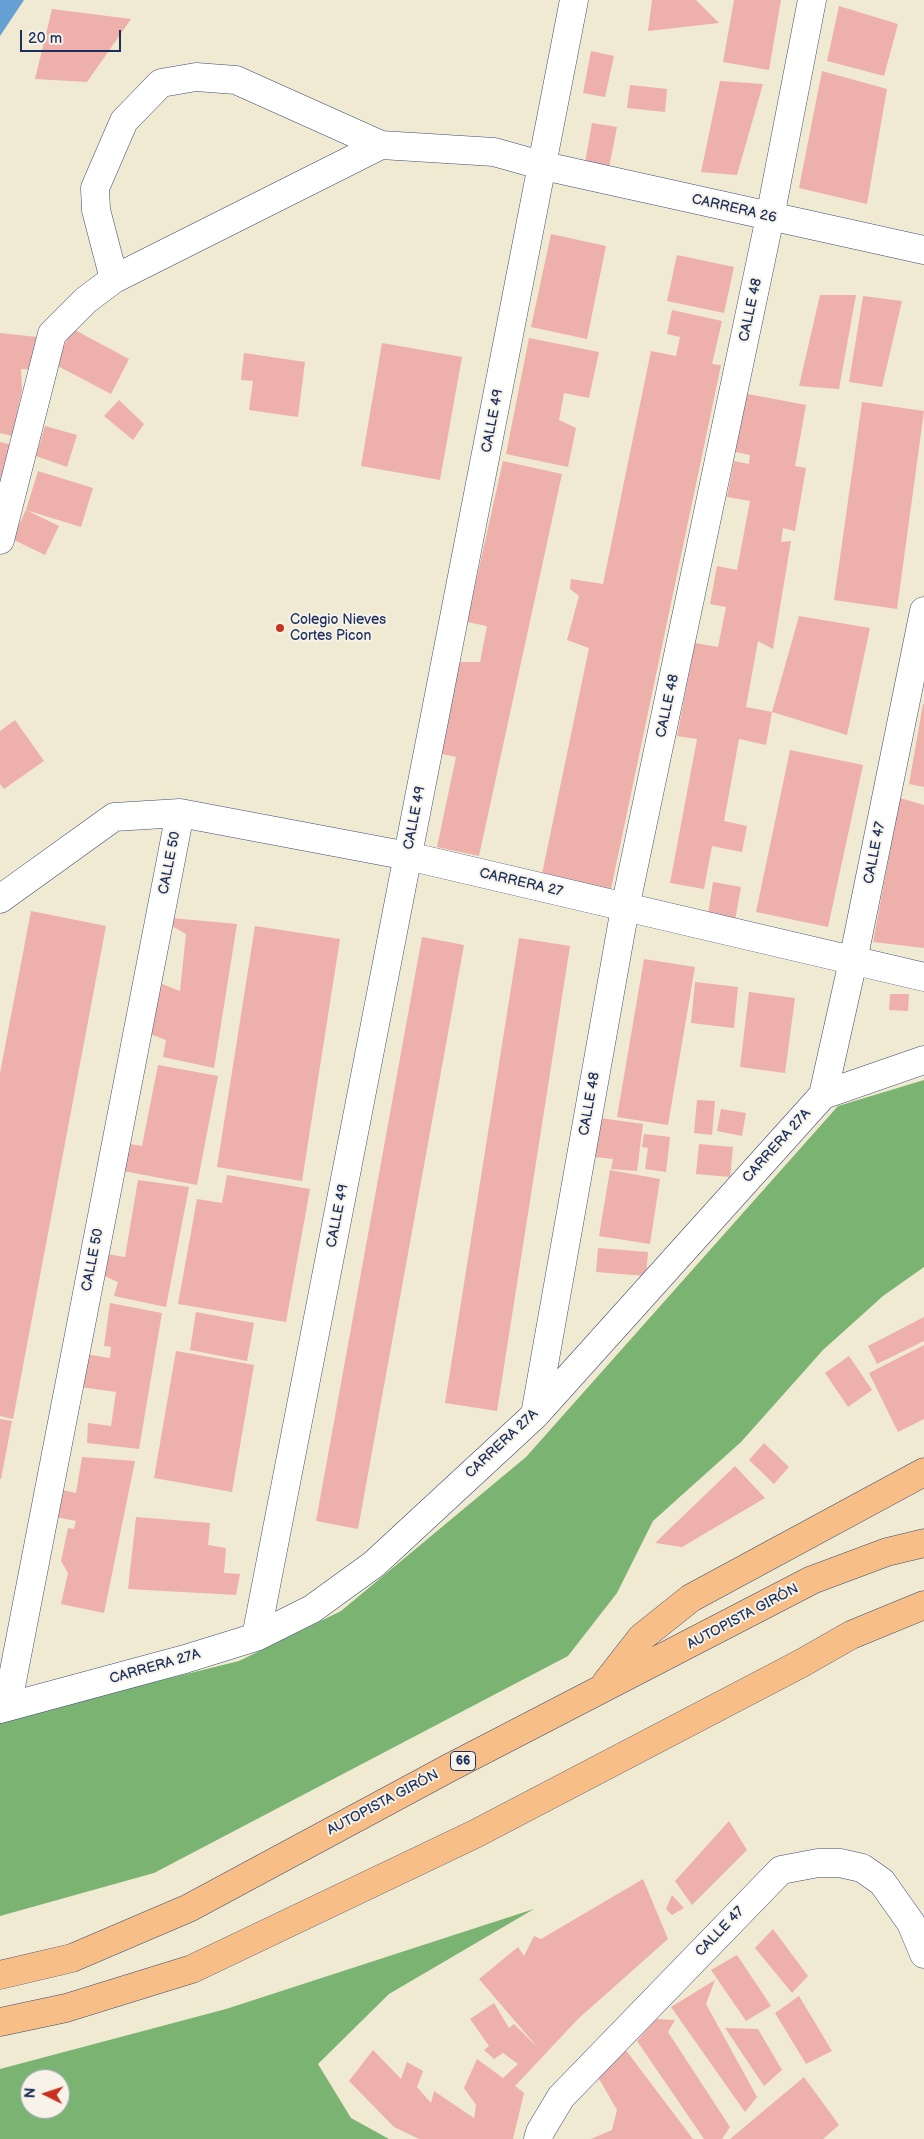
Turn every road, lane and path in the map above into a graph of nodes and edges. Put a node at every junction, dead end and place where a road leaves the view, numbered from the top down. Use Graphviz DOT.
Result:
graph roads {
  1 [pos="574,0"];
  2 [pos="812,0"];
  3 [pos="381,145"];
  4 [pos="544,166"];
  5 [pos="770,217"];
  6 [pos="924,250"];
  7 [pos="114,279"];
  8 [pos="0,540"];
  9 [pos="924,611"];
  10 [pos="180,813"];
  11 [pos="408,856"];
  12 [pos="0,899"];
  13 [pos="625,908"];
  14 [pos="853,961"];
  15 [pos="924,977"];
  16 [pos="924,1060"];
  17 [pos="823,1095"];
  18 [pos="535,1414"];
  19 [pos="924,1472"];
  20 [pos="924,1543"];
  21 [pos="924,1605"];
  22 [pos="256,1637"];
  23 [pos="601,1690"];
  24 [pos="3,1708"];
  25 [pos="924,1954"];
  26 [pos="0,1975"];
  27 [pos="0,2022"];
  28 [pos="538,2139"];
  1 -- 4 [label="street, CALLE 49"];
  2 -- 5 [label="street, CALLE 48"];
  3 -- 4 [label="street, CARRERA 26"];
  3 -- 7 [label="street"];
  3 -- 7 [label="street"];
  4 -- 5 [label="street, CARRERA 26"];
  4 -- 11 [label="street, CALLE 49"];
  5 -- 6 [label="street, CARRERA 26"];
  5 -- 13 [label="street, CALLE 48"];
  7 -- 8 [label="street"];
  9 -- 14 [label="street, CALLE 47"];
  10 -- 11 [label="street, CARRERA 27"];
  10 -- 12 [label="street, CARRERA 27"];
  10 -- 24 [label="street, CALLE 50"];
  11 -- 13 [label="street, CARRERA 27"];
  11 -- 22 [label="street, CALLE 49"];
  13 -- 14 [label="street, CARRERA 27"];
  13 -- 18 [label="street, CALLE 48"];
  14 -- 15 [label="street, CARRERA 27"];
  14 -- 17 [label="street, CALLE 47"];
  16 -- 17 [label="street, CARRERA 27A"];
  17 -- 18 [label="street, CARRERA 27A"];
  18 -- 22 [label="street, CARRERA 27A"];
  19 -- 23 [label="highway"];
  20 -- 23 [label="highway, AUTOPISTA GIRÓN / 66"];
  21 -- 27 [label="highway"];
  22 -- 24 [label="street, CARRERA 27A"];
  23 -- 26 [label="highway, AUTOPISTA GIRÓN / 66"];
  25 -- 28 [label="street, CALLE 47"];
}
